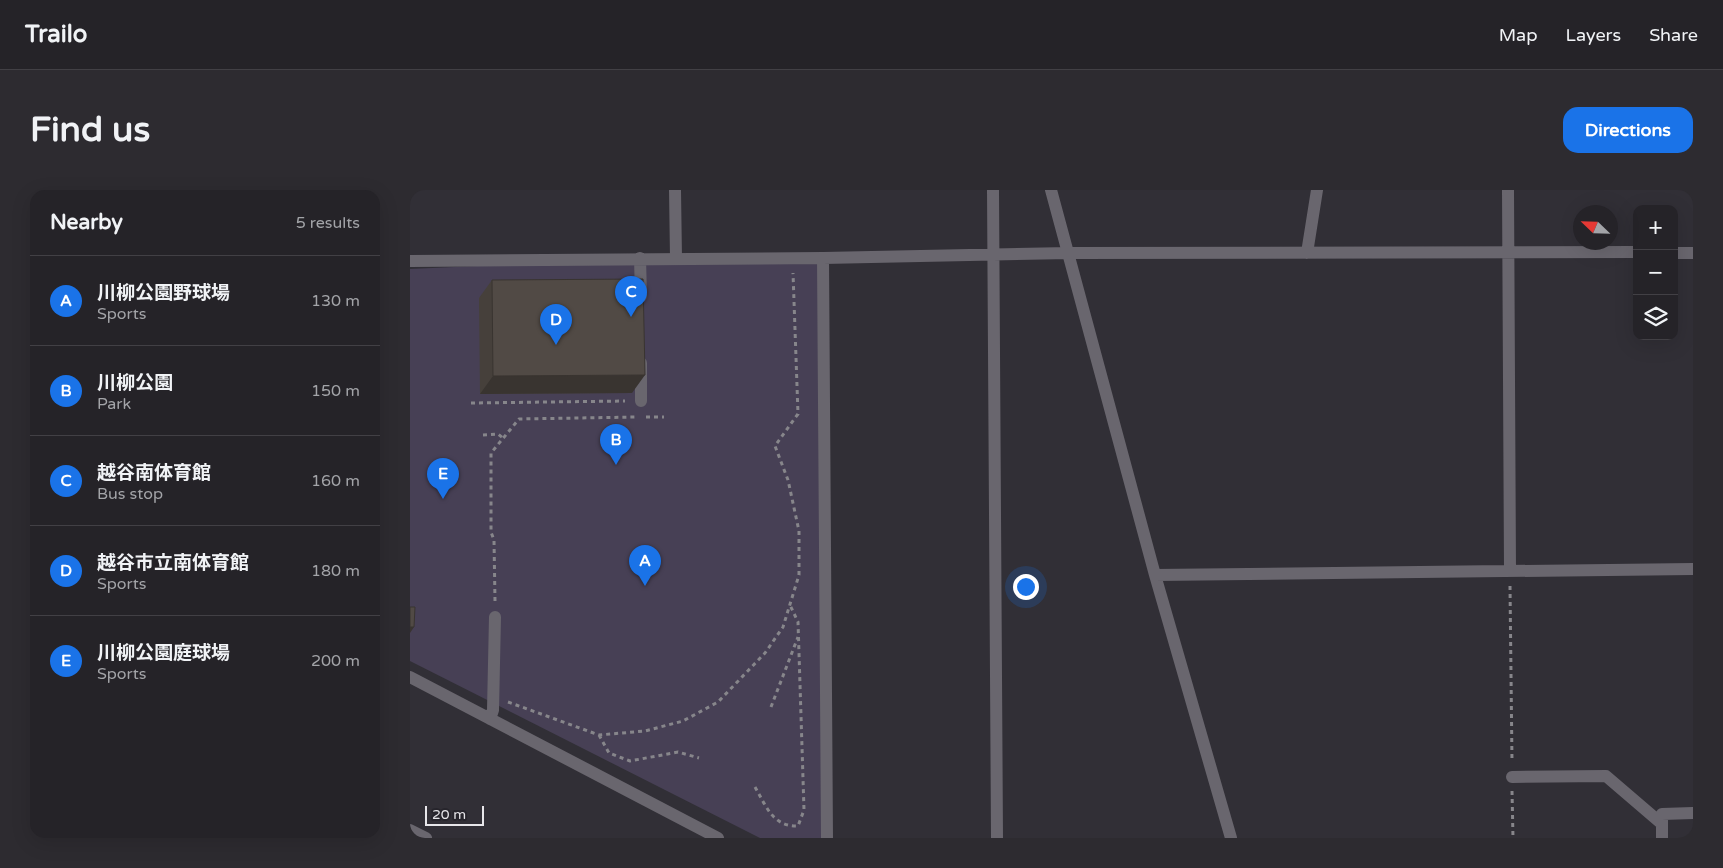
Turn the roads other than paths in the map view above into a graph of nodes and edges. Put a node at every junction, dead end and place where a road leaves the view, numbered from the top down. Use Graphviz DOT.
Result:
graph roads {
  1 [pos="676,190"];
  2 [pos="993,190"];
  3 [pos="1052,190"];
  4 [pos="1317,190"];
  5 [pos="1508,190"];
  6 [pos="1510,251"];
  7 [pos="1633,252"];
  8 [pos="1678,252"];
  9 [pos="1069,253"];
  10 [pos="1306,253"];
  11 [pos="1693,253"];
  12 [pos="994,255"];
  13 [pos="640,258"];
  14 [pos="676,258"];
  15 [pos="823,258"];
  16 [pos="410,261"];
  17 [pos="641,307"];
  18 [pos="641,353"];
  19 [pos="641,401"];
  20 [pos="1693,569"];
  21 [pos="1510,570"];
  22 [pos="1155,575"];
  23 [pos="495,617"];
  24 [pos="410,677"];
  25 [pos="490,719"];
  26 [pos="1512,777"];
  27 [pos="1693,813"];
  28 [pos="1662,824"];
  29 [pos="410,830"];
  30 [pos="426,838"];
  31 [pos="718,838"];
  32 [pos="827,838"];
  33 [pos="997,838"];
  34 [pos="1231,838"];
  35 [pos="1662,838"];
  1 -- 14 [label="street"];
  2 -- 12 [label="street"];
  3 -- 9 [label="street"];
  4 -- 10 [label="street"];
  5 -- 6 [label="street"];
  6 -- 7 [label="street"];
  6 -- 10 [label="street"];
  6 -- 21 [label="street"];
  8 -- 11 [label="street"];
  9 -- 10 [label="street"];
  9 -- 12 [label="street"];
  9 -- 22 [label="street"];
  12 -- 15 [label="street"];
  12 -- 33 [label="street"];
  13 -- 14 [label="street"];
  13 -- 16 [label="street"];
  13 -- 17 [label="street"];
  14 -- 15 [label="street"];
  15 -- 32 [label="street"];
  18 -- 19 [label="street"];
  20 -- 21 [label="street"];
  21 -- 22 [label="street"];
  22 -- 34 [label="street"];
  23 -- 25 [label="street"];
  24 -- 25 [label="street"];
  25 -- 31 [label="street"];
  26 -- 28 [label="street"];
  27 -- 28 [label="street"];
  28 -- 35 [label="street"];
  29 -- 30 [label="street"];
}
